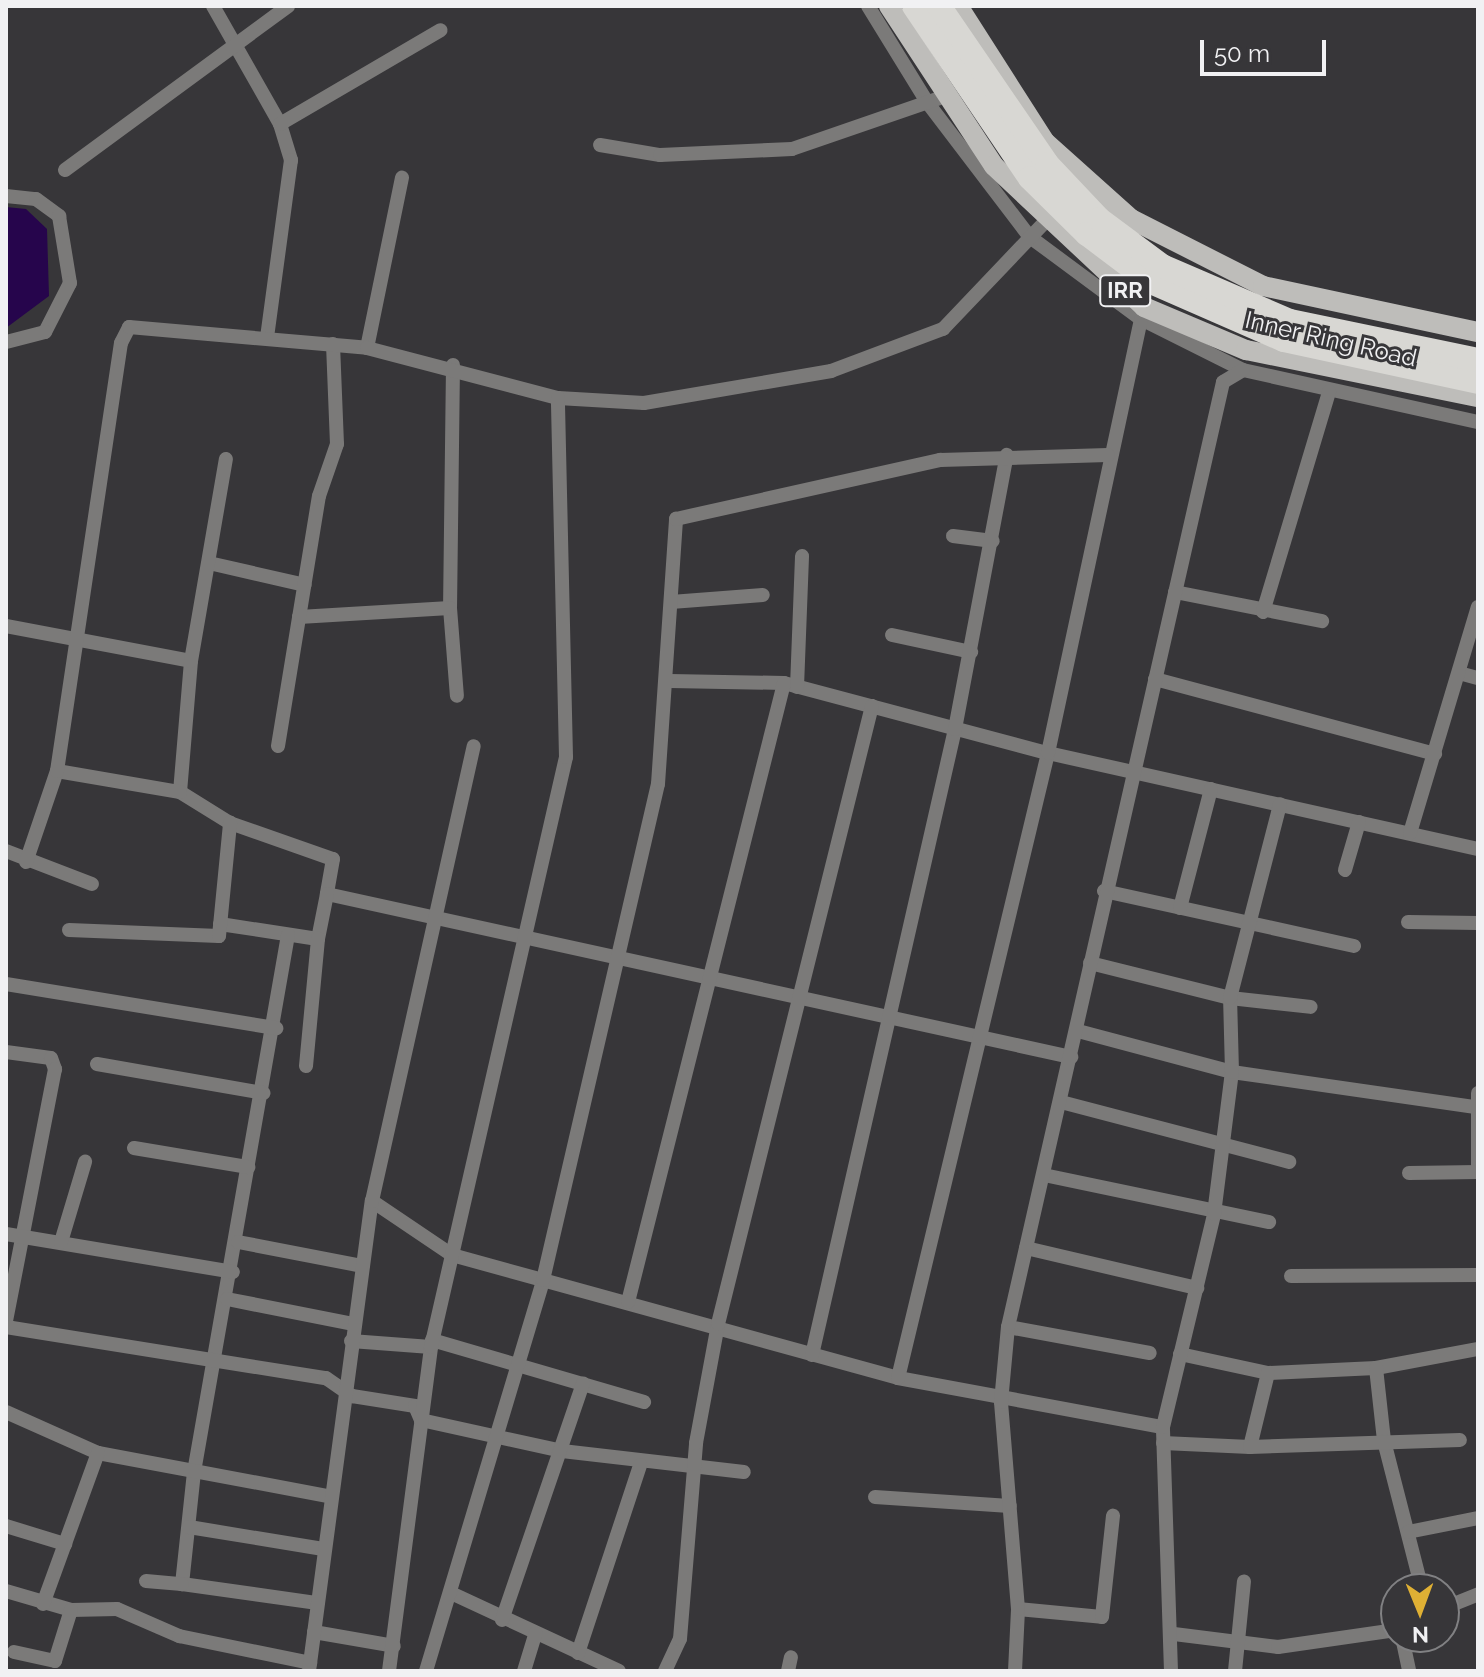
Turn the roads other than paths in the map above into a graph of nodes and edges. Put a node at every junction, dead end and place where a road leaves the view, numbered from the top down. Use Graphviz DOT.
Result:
graph roads {
  1 [pos="213,6"];
  2 [pos="288,6"];
  3 [pos="868,6"];
  4 [pos="889,6"];
  5 [pos="914,6"];
  6 [pos="939,6"];
  7 [pos="958,6"];
  8 [pos="441,30"];
  9 [pos="236,51"];
  10 [pos="949,95"];
  11 [pos="927,102"];
  12 [pos="280,124"];
  13 [pos="600,145"];
  14 [pos="65,170"];
  15 [pos="402,178"];
  16 [pos="6,196"];
  17 [pos="1046,221"];
  18 [pos="1030,237"];
  19 [pos="1142,313"];
  20 [pos="1478,332"];
  21 [pos="267,337"];
  22 [pos="6,342"];
  23 [pos="333,344"];
  24 [pos="367,348"];
  25 [pos="1478,360"];
  26 [pos="453,365"];
  27 [pos="1243,370"];
  28 [pos="1478,382"];
  29 [pos="1329,392"];
  30 [pos="1478,397"];
  31 [pos="558,398"];
  32 [pos="1478,422"];
  33 [pos="1007,455"];
  34 [pos="1108,455"];
  35 [pos="226,459"];
  36 [pos="953,536"];
  37 [pos="993,541"];
  38 [pos="802,556"];
  39 [pos="209,563"];
  40 [pos="305,585"];
  41 [pos="1175,592"];
  42 [pos="763,595"];
  43 [pos="671,602"];
  44 [pos="1478,607"];
  45 [pos="450,608"];
  46 [pos="1263,612"];
  47 [pos="299,617"];
  48 [pos="1322,621"];
  49 [pos="6,626"];
  50 [pos="892,635"];
  51 [pos="76,642"];
  52 [pos="971,652"];
  53 [pos="191,661"];
  54 [pos="1459,673"];
  55 [pos="1478,678"];
  56 [pos="1155,679"];
  57 [pos="670,681"];
  58 [pos="790,685"];
  59 [pos="457,696"];
  60 [pos="872,706"];
  61 [pos="955,729"];
  62 [pos="278,746"];
  63 [pos="474,746"];
  64 [pos="1048,753"];
  65 [pos="1435,754"];
  66 [pos="57,771"];
  67 [pos="1131,772"];
  68 [pos="1211,789"];
  69 [pos="180,792"];
  70 [pos="1280,804"];
  71 [pos="1359,822"];
  72 [pos="230,823"];
  73 [pos="1410,833"];
  74 [pos="1478,849"];
  75 [pos="6,851"];
  76 [pos="26,862"];
  77 [pos="1345,870"];
  78 [pos="92,884"];
  79 [pos="1104,891"];
  80 [pos="327,894"];
  81 [pos="1180,908"];
  82 [pos="438,922"];
  83 [pos="1408,922"];
  84 [pos="1478,923"];
  85 [pos="220,924"];
  86 [pos="1248,924"];
  87 [pos="69,930"];
  88 [pos="288,935"];
  89 [pos="523,935"];
  90 [pos="318,939"];
  91 [pos="1354,946"];
  92 [pos="615,962"];
  93 [pos="1090,963"];
  94 [pos="709,981"];
  95 [pos="6,984"];
  96 [pos="1230,998"];
  97 [pos="798,999"];
  98 [pos="1311,1007"];
  99 [pos="886,1018"];
  100 [pos="276,1028"];
  101 [pos="1078,1031"];
  102 [pos="976,1037"];
  103 [pos="6,1052"];
  104 [pos="1071,1057"];
  105 [pos="97,1064"];
  106 [pos="306,1066"];
  107 [pos="1232,1072"];
  108 [pos="263,1093"];
  109 [pos="1477,1100"];
  110 [pos="1061,1102"];
  111 [pos="1220,1144"];
  112 [pos="134,1148"];
  113 [pos="85,1162"];
  114 [pos="1289,1162"];
  115 [pos="248,1167"];
  116 [pos="1478,1172"];
  117 [pos="1409,1173"];
  118 [pos="1044,1175"];
  119 [pos="372,1201"];
  120 [pos="1214,1214"];
  121 [pos="1269,1222"];
  122 [pos="6,1234"];
  123 [pos="27,1236"];
  124 [pos="61,1242"];
  125 [pos="238,1242"];
  126 [pos="1026,1248"];
  127 [pos="452,1255"];
  128 [pos="363,1266"];
  129 [pos="233,1272"];
  130 [pos="1478,1275"];
  131 [pos="1291,1276"];
  132 [pos="543,1280"];
  133 [pos="1197,1288"];
  134 [pos="227,1299"];
  135 [pos="628,1302"];
  136 [pos="6,1321"];
  137 [pos="353,1324"];
  138 [pos="718,1324"];
  139 [pos="6,1327"];
  140 [pos="1008,1327"];
  141 [pos="351,1341"];
  142 [pos="432,1344"];
  143 [pos="1478,1349"];
  144 [pos="1150,1353"];
  145 [pos="1180,1354"];
  146 [pos="812,1355"];
  147 [pos="216,1361"];
  148 [pos="519,1364"];
  149 [pos="1376,1368"];
  150 [pos="1268,1373"];
  151 [pos="898,1378"];
  152 [pos="583,1383"];
  153 [pos="345,1391"];
  154 [pos="644,1402"];
  155 [pos="1001,1402"];
  156 [pos="6,1412"];
  157 [pos="421,1420"];
  158 [pos="1163,1427"];
  159 [pos="499,1436"];
  160 [pos="1460,1440"];
  161 [pos="1384,1441"];
  162 [pos="1163,1443"];
  163 [pos="1250,1447"];
  164 [pos="562,1451"];
  165 [pos="98,1453"];
  166 [pos="640,1465"];
  167 [pos="194,1472"];
  168 [pos="694,1472"];
  169 [pos="744,1472"];
  170 [pos="332,1497"];
  171 [pos="875,1497"];
  172 [pos="1010,1506"];
  173 [pos="1113,1516"];
  174 [pos="1478,1518"];
  175 [pos="6,1526"];
  176 [pos="189,1527"];
  177 [pos="1408,1532"];
  178 [pos="65,1544"];
  179 [pos="323,1549"];
  180 [pos="1418,1573"];
  181 [pos="146,1581"];
  182 [pos="1244,1581"];
  183 [pos="182,1584"];
  184 [pos="6,1591"];
  185 [pos="451,1593"];
  186 [pos="318,1603"];
  187 [pos="43,1604"];
  188 [pos="1018,1609"];
  189 [pos="71,1610"];
  190 [pos="502,1620"];
  191 [pos="314,1632"];
  192 [pos="1380,1632"];
  193 [pos="535,1634"];
  194 [pos="1174,1634"];
  195 [pos="1238,1643"];
  196 [pos="394,1646"];
  197 [pos="14,1652"];
  198 [pos="578,1653"];
  199 [pos="596,1666"];
  200 [pos="309,1667"];
  201 [pos="389,1671"];
  202 [pos="426,1671"];
  203 [pos="524,1671"];
  204 [pos="619,1671"];
  205 [pos="665,1671"];
  206 [pos="1015,1671"];
  207 [pos="1171,1671"];
  208 [pos="1235,1671"];
  1 -- 9 [label="street"];
  2 -- 9 [label="street"];
  3 -- 11 [label="street"];
  4 -- 10 [label="main road, Inner Ring Road / IRR"];
  5 -- 28 [label="highway"];
  6 -- 25 [label="highway"];
  7 -- 20 [label="main road, Inner Ring Road"];
  8 -- 12 [label="street"];
  9 -- 12 [label="street"];
  9 -- 14 [label="street"];
  10 -- 11 [label="street"];
  10 -- 17 [label="main road, Inner Ring Road / IRR"];
  11 -- 13 [label="street"];
  11 -- 18 [label="street"];
  12 -- 21 [label="street"];
  15 -- 24 [label="street"];
  16 -- 22 [label="street"];
  17 -- 18 [label="street"];
  17 -- 19 [label="main road, Inner Ring Road / IRR"];
  18 -- 19 [label="street"];
  18 -- 31 [label="street"];
  19 -- 27 [label="street"];
  19 -- 30 [label="main road, Inner Ring Road / IRR"];
  19 -- 34 [label="street"];
  21 -- 23 [label="street"];
  21 -- 51 [label="street"];
  23 -- 24 [label="street"];
  23 -- 40 [label="street"];
  24 -- 26 [label="street"];
  26 -- 31 [label="street"];
  26 -- 45 [label="street"];
  27 -- 29 [label="street"];
  27 -- 41 [label="street"];
  29 -- 32 [label="street"];
  29 -- 46 [label="street"];
  31 -- 89 [label="street"];
  33 -- 34 [label="street"];
  33 -- 37 [label="street"];
  33 -- 43 [label="street"];
  34 -- 64 [label="street"];
  35 -- 39 [label="street"];
  36 -- 37 [label="street"];
  37 -- 52 [label="street"];
  38 -- 58 [label="street"];
  39 -- 40 [label="street"];
  39 -- 53 [label="street"];
  40 -- 47 [label="street"];
  41 -- 46 [label="street"];
  41 -- 56 [label="street"];
  42 -- 43 [label="street"];
  43 -- 57 [label="street"];
  44 -- 54 [label="street"];
  45 -- 47 [label="street"];
  45 -- 59 [label="street"];
  46 -- 48 [label="street"];
  47 -- 62 [label="street"];
  49 -- 51 [label="street"];
  50 -- 52 [label="street"];
  51 -- 53 [label="street"];
  51 -- 66 [label="street"];
  52 -- 61 [label="street"];
  53 -- 69 [label="street"];
  54 -- 55 [label="street"];
  54 -- 65 [label="street"];
  56 -- 65 [label="street"];
  56 -- 67 [label="street"];
  57 -- 58 [label="street"];
  57 -- 92 [label="street"];
  58 -- 60 [label="street"];
  58 -- 94 [label="street"];
  60 -- 61 [label="street"];
  60 -- 97 [label="street"];
  61 -- 64 [label="street"];
  61 -- 99 [label="street"];
  63 -- 82 [label="street"];
  64 -- 67 [label="street"];
  64 -- 102 [label="street"];
  65 -- 73 [label="street"];
  66 -- 69 [label="street"];
  66 -- 76 [label="street"];
  67 -- 68 [label="street"];
  67 -- 79 [label="street"];
  68 -- 70 [label="street"];
  68 -- 81 [label="street"];
  69 -- 72 [label="street"];
  70 -- 71 [label="street"];
  70 -- 86 [label="street"];
  71 -- 73 [label="street"];
  71 -- 77 [label="street"];
  72 -- 80 [label="street"];
  72 -- 85 [label="street"];
  73 -- 74 [label="street"];
  75 -- 76 [label="street"];
  76 -- 78 [label="street"];
  79 -- 81 [label="street"];
  79 -- 93 [label="street"];
  80 -- 82 [label="street"];
  80 -- 90 [label="street"];
  81 -- 86 [label="street"];
  82 -- 89 [label="street"];
  82 -- 119 [label="street"];
  83 -- 84 [label="street"];
  85 -- 87 [label="street"];
  85 -- 88 [label="street"];
  86 -- 91 [label="street"];
  86 -- 96 [label="street"];
  88 -- 90 [label="street"];
  88 -- 100 [label="street"];
  89 -- 92 [label="street"];
  89 -- 127 [label="street"];
  90 -- 106 [label="street"];
  92 -- 94 [label="street"];
  92 -- 132 [label="street"];
  93 -- 96 [label="street"];
  93 -- 101 [label="street"];
  94 -- 97 [label="street"];
  94 -- 135 [label="street"];
  95 -- 100 [label="street"];
  96 -- 98 [label="street"];
  96 -- 107 [label="street"];
  97 -- 99 [label="street"];
  97 -- 138 [label="street"];
  99 -- 102 [label="street"];
  99 -- 146 [label="street"];
  100 -- 108 [label="street"];
  101 -- 104 [label="street"];
  101 -- 107 [label="street"];
  102 -- 104 [label="street"];
  102 -- 151 [label="street"];
  103 -- 123 [label="street"];
  104 -- 110 [label="street"];
  105 -- 108 [label="street"];
  107 -- 109 [label="street"];
  107 -- 111 [label="street"];
  108 -- 115 [label="street"];
  109 -- 116 [label="street"];
  110 -- 111 [label="street"];
  110 -- 118 [label="street"];
  111 -- 114 [label="street"];
  111 -- 120 [label="street"];
  112 -- 115 [label="street"];
  113 -- 124 [label="street"];
  115 -- 125 [label="street"];
  116 -- 117 [label="street"];
  118 -- 120 [label="street"];
  118 -- 126 [label="street"];
  119 -- 127 [label="street"];
  119 -- 128 [label="street"];
  120 -- 121 [label="street"];
  120 -- 133 [label="street"];
  122 -- 123 [label="street"];
  123 -- 124 [label="street"];
  123 -- 136 [label="street"];
  124 -- 129 [label="street"];
  125 -- 128 [label="street"];
  125 -- 129 [label="street"];
  126 -- 133 [label="street"];
  126 -- 140 [label="street"];
  127 -- 132 [label="street"];
  127 -- 142 [label="street"];
  128 -- 137 [label="street"];
  129 -- 134 [label="street"];
  130 -- 131 [label="street"];
  132 -- 135 [label="street"];
  132 -- 148 [label="street"];
  133 -- 145 [label="street"];
  134 -- 137 [label="street"];
  134 -- 147 [label="street"];
  135 -- 138 [label="street"];
  137 -- 141 [label="street"];
  138 -- 146 [label="street"];
  138 -- 168 [label="street"];
  139 -- 147 [label="street"];
  140 -- 144 [label="street"];
  140 -- 155 [label="street"];
  141 -- 142 [label="street"];
  141 -- 153 [label="street"];
  142 -- 148 [label="street"];
  142 -- 157 [label="street"];
  143 -- 149 [label="street"];
  145 -- 150 [label="street"];
  145 -- 158 [label="street"];
  146 -- 151 [label="street"];
  147 -- 153 [label="street"];
  147 -- 167 [label="street"];
  148 -- 152 [label="street"];
  148 -- 159 [label="street"];
  149 -- 150 [label="street"];
  149 -- 161 [label="street"];
  150 -- 163 [label="street"];
  151 -- 155 [label="street"];
  152 -- 154 [label="street"];
  152 -- 164 [label="street"];
  153 -- 157 [label="street"];
  153 -- 170 [label="street"];
  155 -- 158 [label="street"];
  155 -- 172 [label="street"];
  156 -- 165 [label="street"];
  157 -- 159 [label="street"];
  157 -- 196 [label="street"];
  158 -- 162 [label="street"];
  159 -- 164 [label="street"];
  159 -- 185 [label="street"];
  160 -- 161 [label="street"];
  161 -- 163 [label="street"];
  161 -- 177 [label="street"];
  162 -- 163 [label="street"];
  162 -- 194 [label="street"];
  164 -- 166 [label="street"];
  164 -- 190 [label="street"];
  165 -- 167 [label="street"];
  165 -- 178 [label="street"];
  166 -- 168 [label="street"];
  166 -- 198 [label="street"];
  167 -- 170 [label="street"];
  167 -- 176 [label="street"];
  168 -- 169 [label="street"];
  168 -- 205 [label="street"];
  170 -- 179 [label="street"];
  171 -- 172 [label="street"];
  172 -- 188 [label="street"];
  173 -- 188 [label="street"];
  174 -- 177 [label="street"];
  175 -- 178 [label="street"];
  176 -- 179 [label="street"];
  176 -- 183 [label="street"];
  177 -- 180 [label="street"];
  178 -- 187 [label="street"];
  179 -- 186 [label="street"];
  181 -- 183 [label="street"];
  182 -- 195 [label="street"];
  183 -- 186 [label="street"];
  184 -- 187 [label="street"];
  185 -- 190 [label="street"];
  185 -- 202 [label="street"];
  186 -- 191 [label="street"];
  187 -- 189 [label="street"];
  188 -- 206 [label="street"];
  189 -- 197 [label="street"];
  189 -- 200 [label="street"];
  190 -- 193 [label="street"];
  191 -- 196 [label="street"];
  191 -- 200 [label="street"];
  192 -- 195 [label="street"];
  193 -- 198 [label="street"];
  193 -- 203 [label="street"];
  194 -- 195 [label="street"];
  194 -- 207 [label="street"];
  195 -- 208 [label="street"];
  196 -- 201 [label="street"];
  198 -- 199 [label="street"];
  199 -- 204 [label="street"];
}
